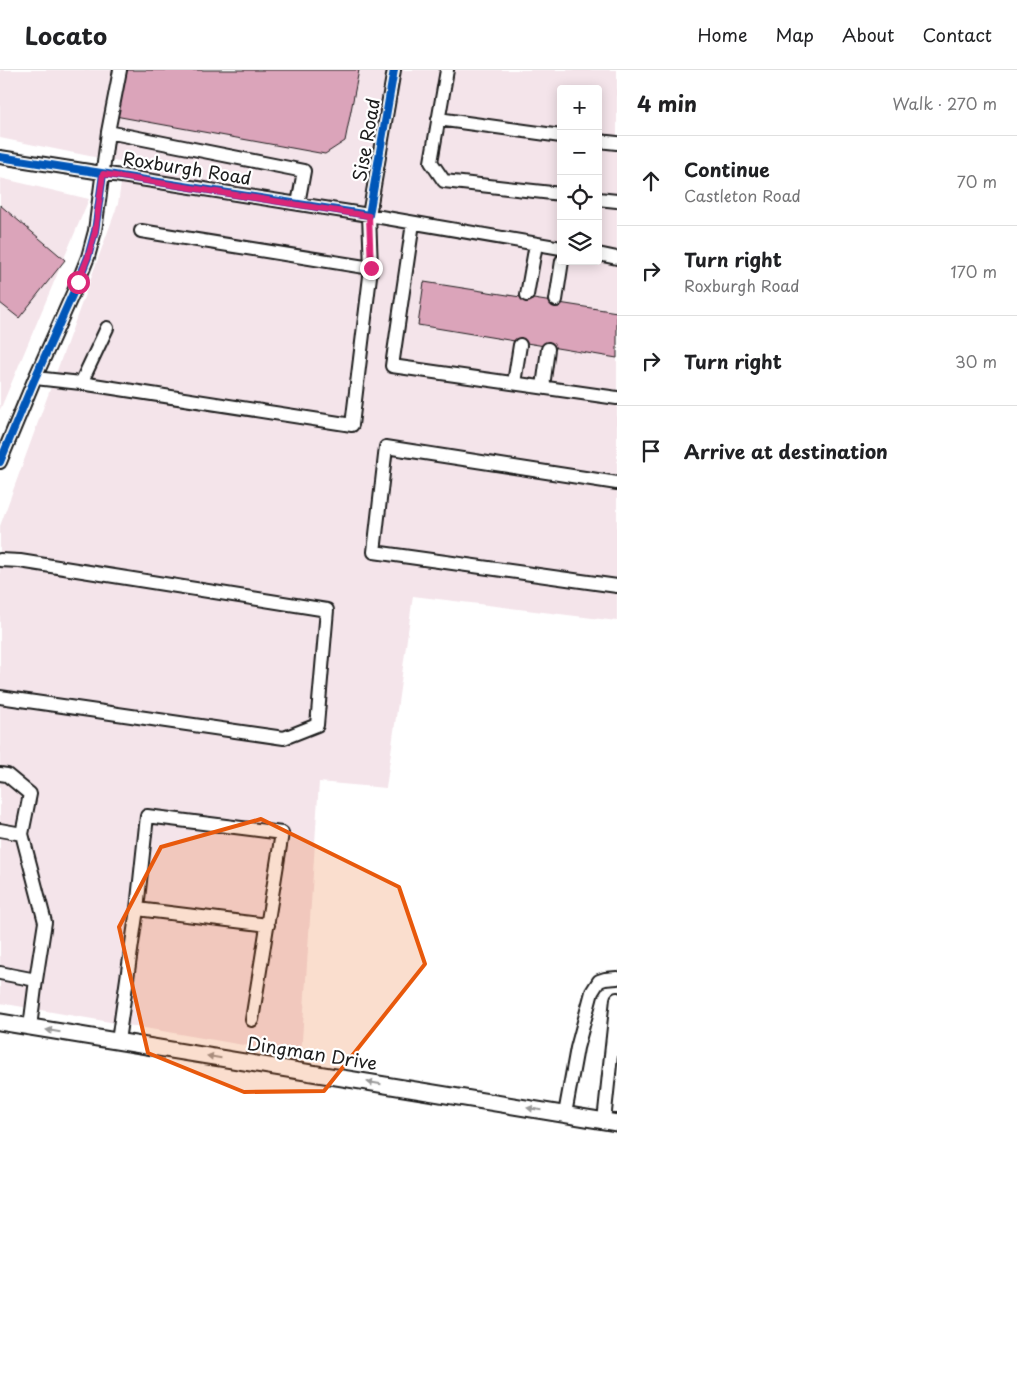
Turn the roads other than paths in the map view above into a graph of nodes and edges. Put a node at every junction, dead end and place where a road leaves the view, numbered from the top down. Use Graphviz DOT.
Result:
graph roads {
  1 [pos="120,70"];
  2 [pos="394,70"];
  3 [pos="446,70"];
  4 [pos="438,120"];
  5 [pos="108,132"];
  6 [pos="557,135"];
  7 [pos="602,141"];
  8 [pos="617,143"];
  9 [pos="0,157"];
  10 [pos="103,174"];
  11 [pos="557,194"];
  12 [pos="602,199"];
  13 [pos="617,201"];
  14 [pos="298,204"];
  15 [pos="369,216"];
  16 [pos="412,223"];
  17 [pos="141,231"];
  18 [pos="536,244"];
  19 [pos="557,247"];
  20 [pos="602,255"];
  21 [pos="617,258"];
  22 [pos="561,265"];
  23 [pos="371,268"];
  24 [pos="527,295"];
  25 [pos="556,300"];
  26 [pos="107,328"];
  27 [pos="520,345"];
  28 [pos="548,349"];
  29 [pos="35,378"];
  30 [pos="80,383"];
  31 [pos="514,383"];
  32 [pos="544,387"];
  33 [pos="617,398"];
  34 [pos="0,462"];
  35 [pos="617,482"];
  36 [pos="1,562"];
  37 [pos="617,586"];
  38 [pos="0,697"];
  39 [pos="0,774"];
  40 [pos="0,830"];
  41 [pos="22,834"];
  42 [pos="137,910"];
  43 [pos="268,924"];
  44 [pos="0,973"];
  45 [pos="617,978"];
  46 [pos="36,980"];
  47 [pos="617,999"];
  48 [pos="252,1020"];
  49 [pos="0,1022"];
  50 [pos="30,1027"];
  51 [pos="118,1041"];
  52 [pos="565,1114"];
  53 [pos="610,1122"];
  1 -- 5 [label="street"];
  2 -- 15 [label="street, Sise Road"];
  3 -- 4 [label="street"];
  4 -- 6 [label="street"];
  4 -- 11 [label="street"];
  5 -- 10 [label="street"];
  5 -- 14 [label="street"];
  7 -- 8 [label="street"];
  9 -- 10 [label="street, Roxburgh Road"];
  10 -- 14 [label="street, Roxburgh Road"];
  10 -- 29 [label="street"];
  12 -- 13 [label="street"];
  14 -- 15 [label="street, Roxburgh Road"];
  15 -- 16 [label="street, Roxburgh Road"];
  15 -- 23 [label="street, Sise Road"];
  16 -- 18 [label="street, Roxburgh Road"];
  16 -- 31 [label="street"];
  17 -- 23 [label="street"];
  18 -- 19 [label="street, Roxburgh Road"];
  18 -- 24 [label="street"];
  20 -- 21 [label="street"];
  22 -- 25 [label="street"];
  23 -- 30 [label="street, Sise Road"];
  26 -- 30 [label="street"];
  27 -- 31 [label="street"];
  28 -- 32 [label="street"];
  29 -- 30 [label="street"];
  29 -- 34 [label="street"];
  31 -- 32 [label="street"];
  32 -- 33 [label="street"];
  35 -- 37 [label="street"];
  36 -- 38 [label="street"];
  39 -- 41 [label="street"];
  40 -- 41 [label="street"];
  41 -- 46 [label="street"];
  42 -- 43 [label="street"];
  42 -- 43 [label="street"];
  42 -- 51 [label="street"];
  43 -- 48 [label="street"];
  44 -- 46 [label="street"];
  45 -- 52 [label="street"];
  46 -- 50 [label="street"];
  47 -- 53 [label="street"];
  49 -- 50 [label="main road, Dingman Drive"];
  51 -- 50 [label="main road, Dingman Drive, one-way"];
  52 -- 51 [label="main road, Dingman Drive, one-way"];
  52 -- 53 [label="main road, Dingman Drive"];
}
